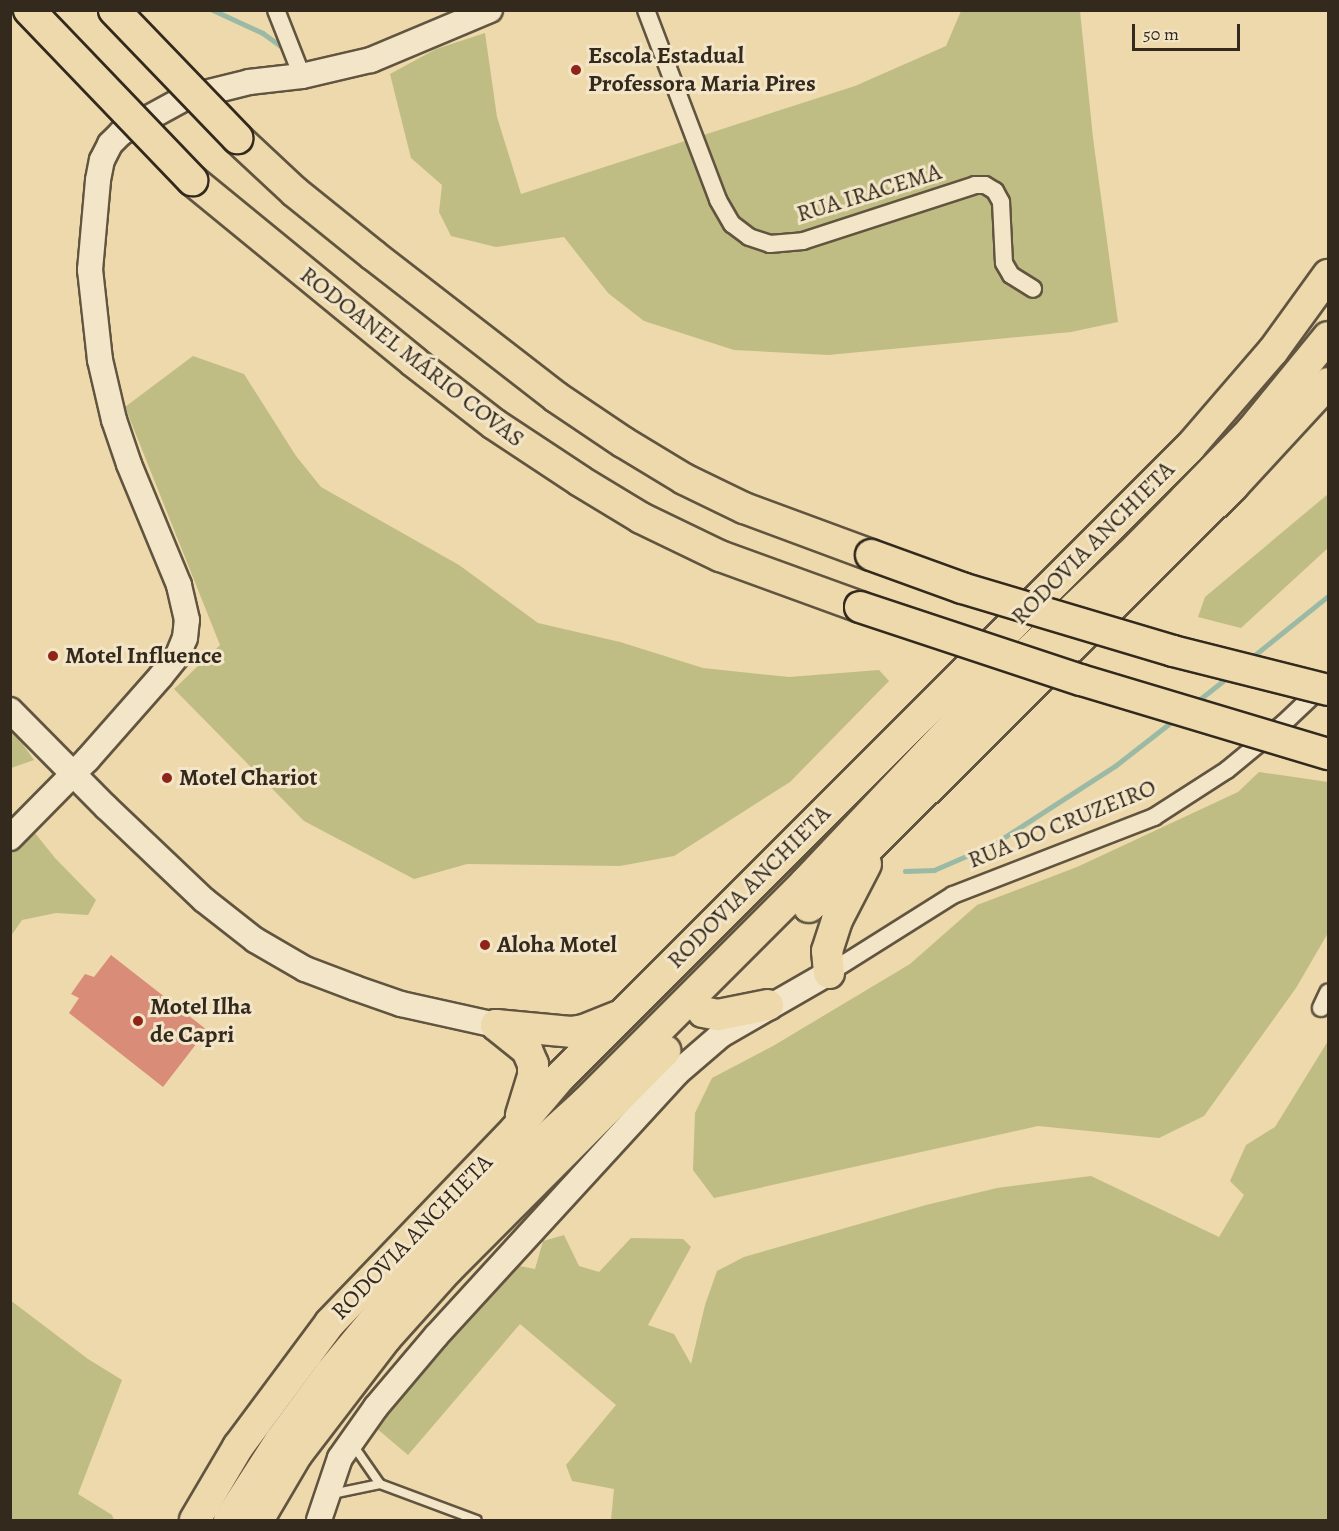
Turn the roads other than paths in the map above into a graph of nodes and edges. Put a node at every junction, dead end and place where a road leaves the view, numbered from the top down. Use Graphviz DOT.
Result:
graph roads {
  1 [pos="29,10"];
  2 [pos="114,10"];
  3 [pos="276,10"];
  4 [pos="490,10"];
  5 [pos="646,10"];
  6 [pos="302,76"];
  7 [pos="1329,275"];
  8 [pos="1033,289"];
  9 [pos="1329,337"];
  10 [pos="1329,382"];
  11 [pos="1329,681"];
  12 [pos="1329,690"];
  13 [pos="10,710"];
  14 [pos="1329,754"];
  15 [pos="74,772"];
  16 [pos="899,818"];
  17 [pos="10,838"];
  18 [pos="682,954"];
  19 [pos="829,973"];
  20 [pos="768,1005"];
  21 [pos="627,1011"];
  22 [pos="714,1021"];
  23 [pos="496,1025"];
  24 [pos="516,1129"];
  25 [pos="522,1160"];
  26 [pos="350,1440"];
  27 [pos="380,1484"];
  28 [pos="326,1496"];
  29 [pos="196,1514"];
  30 [pos="229,1521"];
  31 [pos="258,1521"];
  32 [pos="318,1521"];
  33 [pos="477,1521"];
  1 -- 14 [label="highway, RODOANEL MÁRIO COVAS, bridge"];
  2 -- 12 [label="highway, bridge"];
  3 -- 6 [label="street"];
  4 -- 6 [label="street"];
  5 -- 8 [label="street, RUA IRACEMA"];
  6 -- 15 [label="street"];
  7 -- 18 [label="highway, RODOVIA ANCHIETA"];
  9 -- 25 [label="highway, RODOVIA ANCHIETA"];
  10 -- 16 [label="highway, RODOVIA ANCHIETA"];
  11 -- 19 [label="street, RUA DO CRUZEIRO"];
  13 -- 15 [label="street"];
  15 -- 17 [label="street"];
  15 -- 23 [label="street"];
  16 -- 19 [label="highway"];
  16 -- 22 [label="highway, RODOVIA ANCHIETA"];
  18 -- 21 [label="highway, RODOVIA ANCHIETA"];
  18 -- 25 [label="highway"];
  19 -- 20 [label="street"];
  20 -- 22 [label="highway"];
  21 -- 23 [label="highway"];
  21 -- 24 [label="highway, RODOVIA ANCHIETA"];
  22 -- 26 [label="street"];
  22 -- 31 [label="highway, RODOVIA ANCHIETA"];
  23 -- 24 [label="highway"];
  24 -- 29 [label="highway, RODOVIA ANCHIETA"];
  25 -- 30 [label="highway, RODOVIA ANCHIETA"];
  26 -- 27 [label="lane"];
  26 -- 28 [label="street"];
  27 -- 28 [label="lane"];
  27 -- 33 [label="lane"];
  28 -- 32 [label="street"];
}
